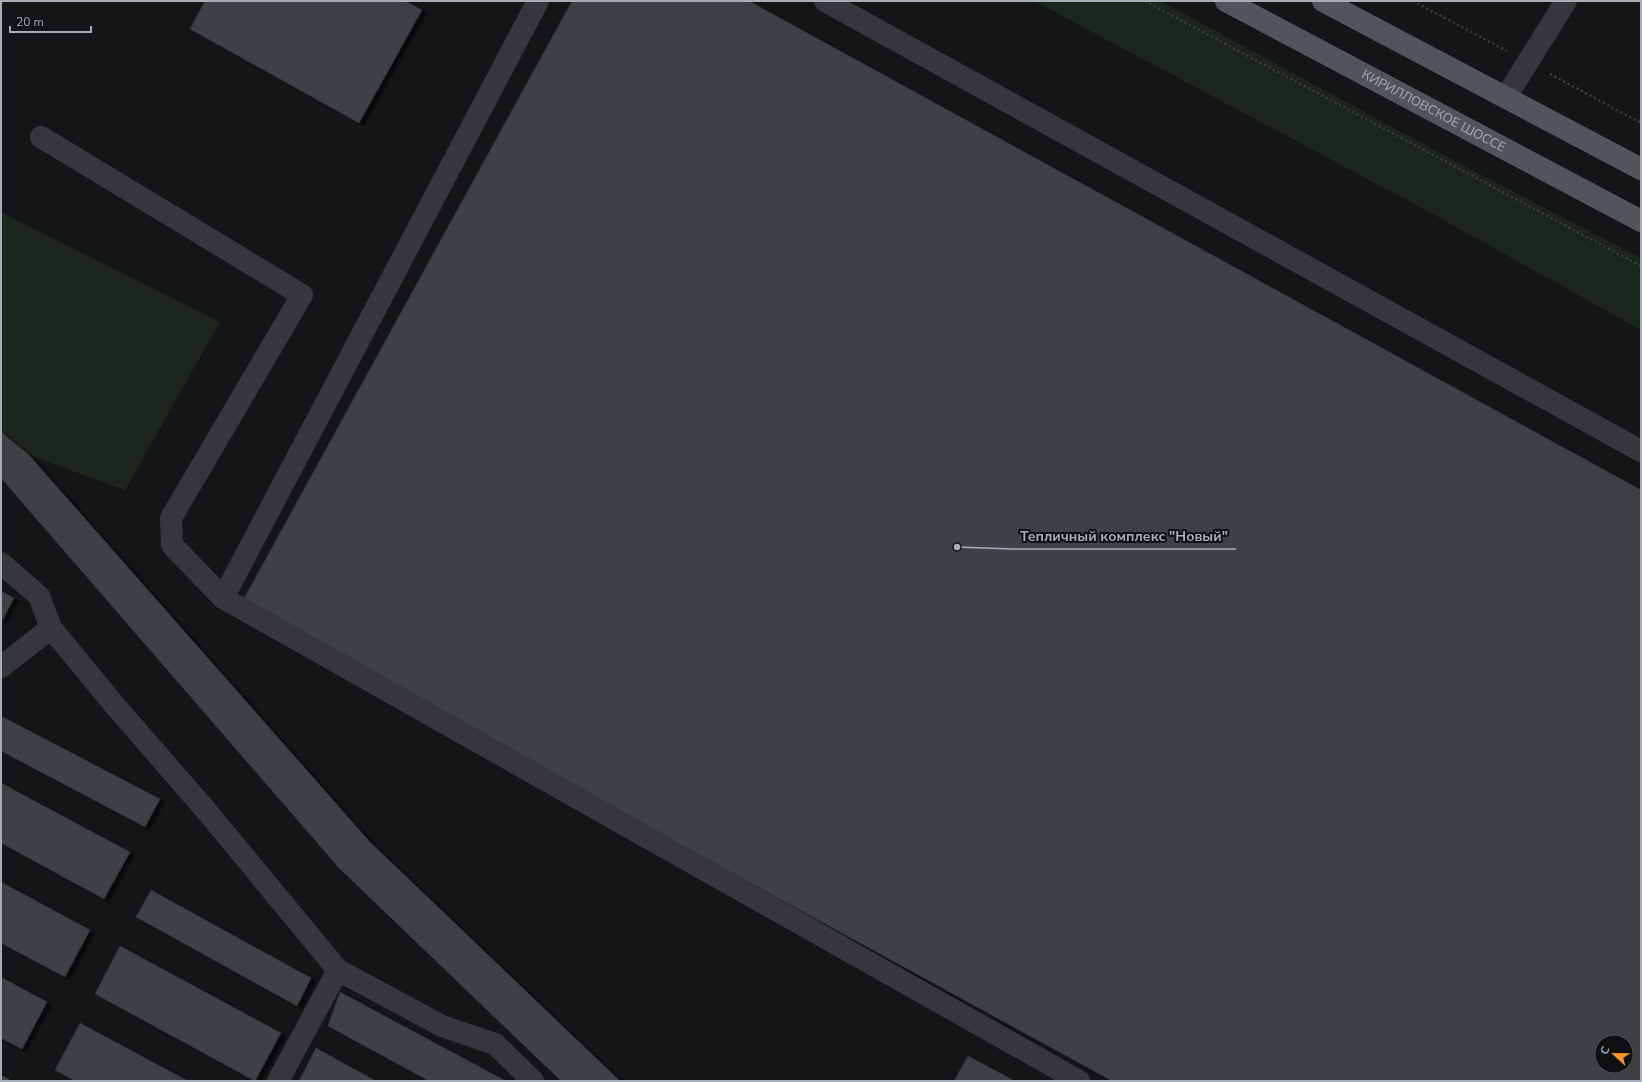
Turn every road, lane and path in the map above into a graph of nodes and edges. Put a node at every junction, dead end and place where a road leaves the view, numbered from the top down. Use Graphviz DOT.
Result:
graph roads {
  1 [pos="538,1"];
  2 [pos="825,1"];
  3 [pos="1146,1"];
  4 [pos="1226,1"];
  5 [pos="1323,1"];
  6 [pos="1566,1"];
  7 [pos="1506,97"];
  8 [pos="41,137"];
  9 [pos="1641,169"];
  10 [pos="1641,221"];
  11 [pos="1641,266"];
  12 [pos="1641,451"];
  13 [pos="1,563"];
  14 [pos="223,598"];
  15 [pos="51,628"];
  16 [pos="1,667"];
  17 [pos="338,970"];
  18 [pos="278,1081"];
  19 [pos="533,1081"];
  20 [pos="1079,1081"];
  1 -- 14 [label="lane"];
  2 -- 12 [label="lane"];
  3 -- 11 [label="path"];
  4 -- 10 [label="main road, КИРИЛЛОВСКОЕ ШОССЕ"];
  5 -- 7 [label="main road"];
  6 -- 7 [label="lane"];
  7 -- 9 [label="main road"];
  8 -- 14 [label="lane"];
  13 -- 15 [label="lane"];
  14 -- 20 [label="lane"];
  15 -- 16 [label="lane"];
  15 -- 17 [label="lane"];
  17 -- 18 [label="lane"];
  17 -- 19 [label="lane"];
}
